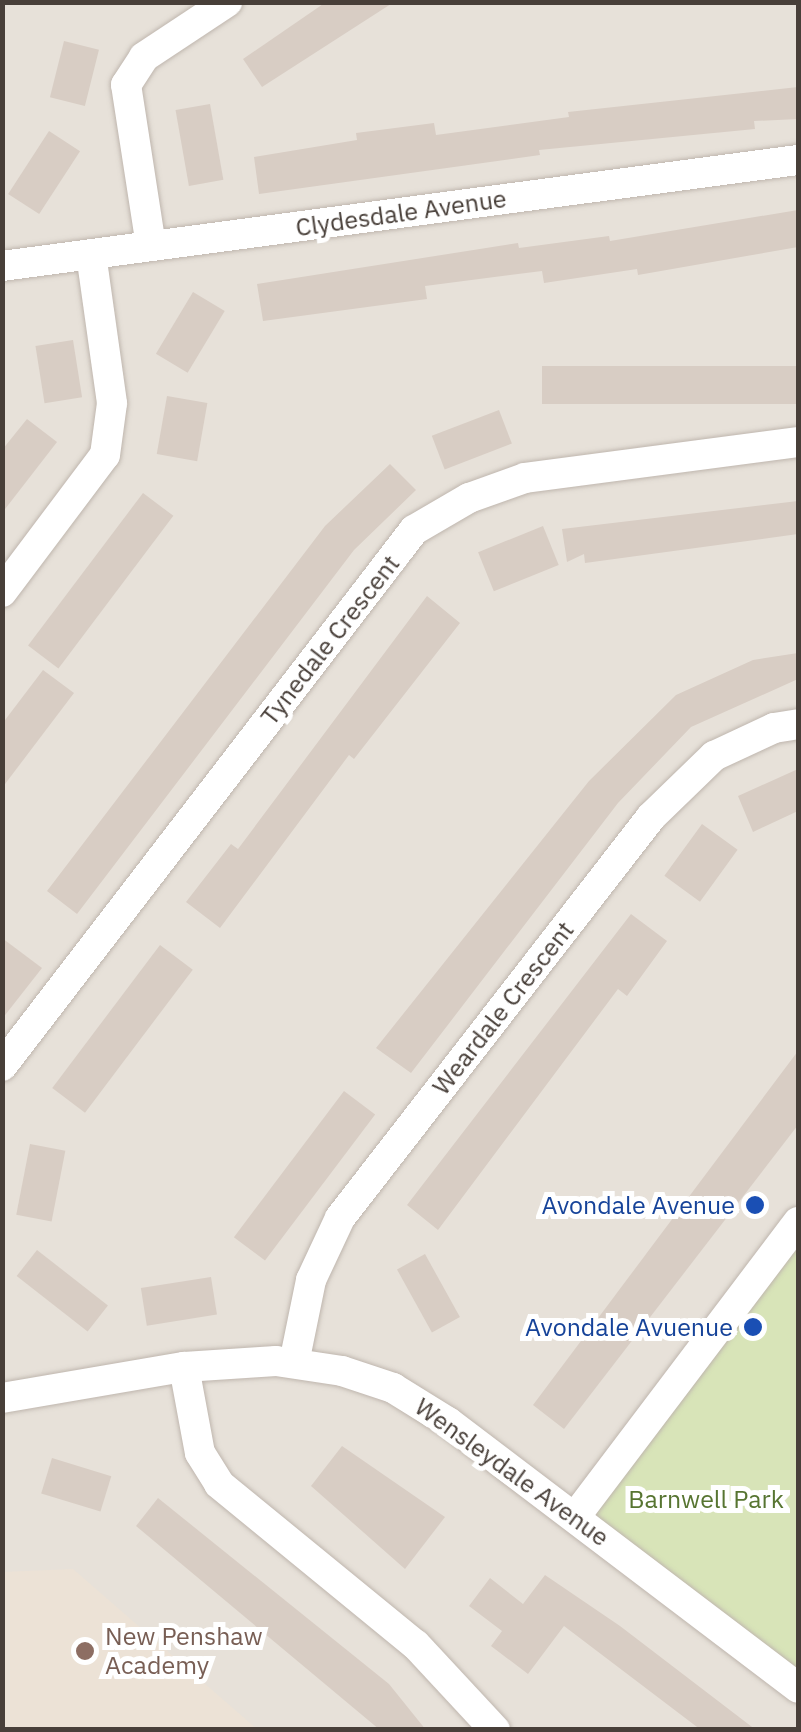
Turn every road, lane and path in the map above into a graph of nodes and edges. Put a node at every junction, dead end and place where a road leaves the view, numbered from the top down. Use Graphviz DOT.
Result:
graph roads {
  1 [pos="228,2"];
  2 [pos="798,160"];
  3 [pos="151,246"];
  4 [pos="91,254"];
  5 [pos="2,266"];
  6 [pos="798,442"];
  7 [pos="2,592"];
  8 [pos="798,724"];
  9 [pos="2,1066"];
  10 [pos="798,1222"];
  11 [pos="294,1364"];
  12 [pos="184,1367"];
  13 [pos="2,1398"];
  14 [pos="576,1517"];
  15 [pos="798,1688"];
  16 [pos="495,1730"];
  1 -- 3 [label="street"];
  2 -- 3 [label="street, Clydesdale Avenue"];
  3 -- 4 [label="street, Clydesdale Avenue"];
  4 -- 5 [label="street, Clydesdale Avenue"];
  4 -- 7 [label="street"];
  6 -- 9 [label="street, Tynedale Crescent"];
  8 -- 11 [label="street, Weardale Crescent"];
  10 -- 14 [label="street"];
  11 -- 12 [label="street, Wensleydale Avenue"];
  11 -- 14 [label="street, Wensleydale Avenue"];
  12 -- 13 [label="street, Wensleydale Avenue"];
  12 -- 16 [label="street"];
  14 -- 15 [label="street, Wensleydale Avenue"];
}
